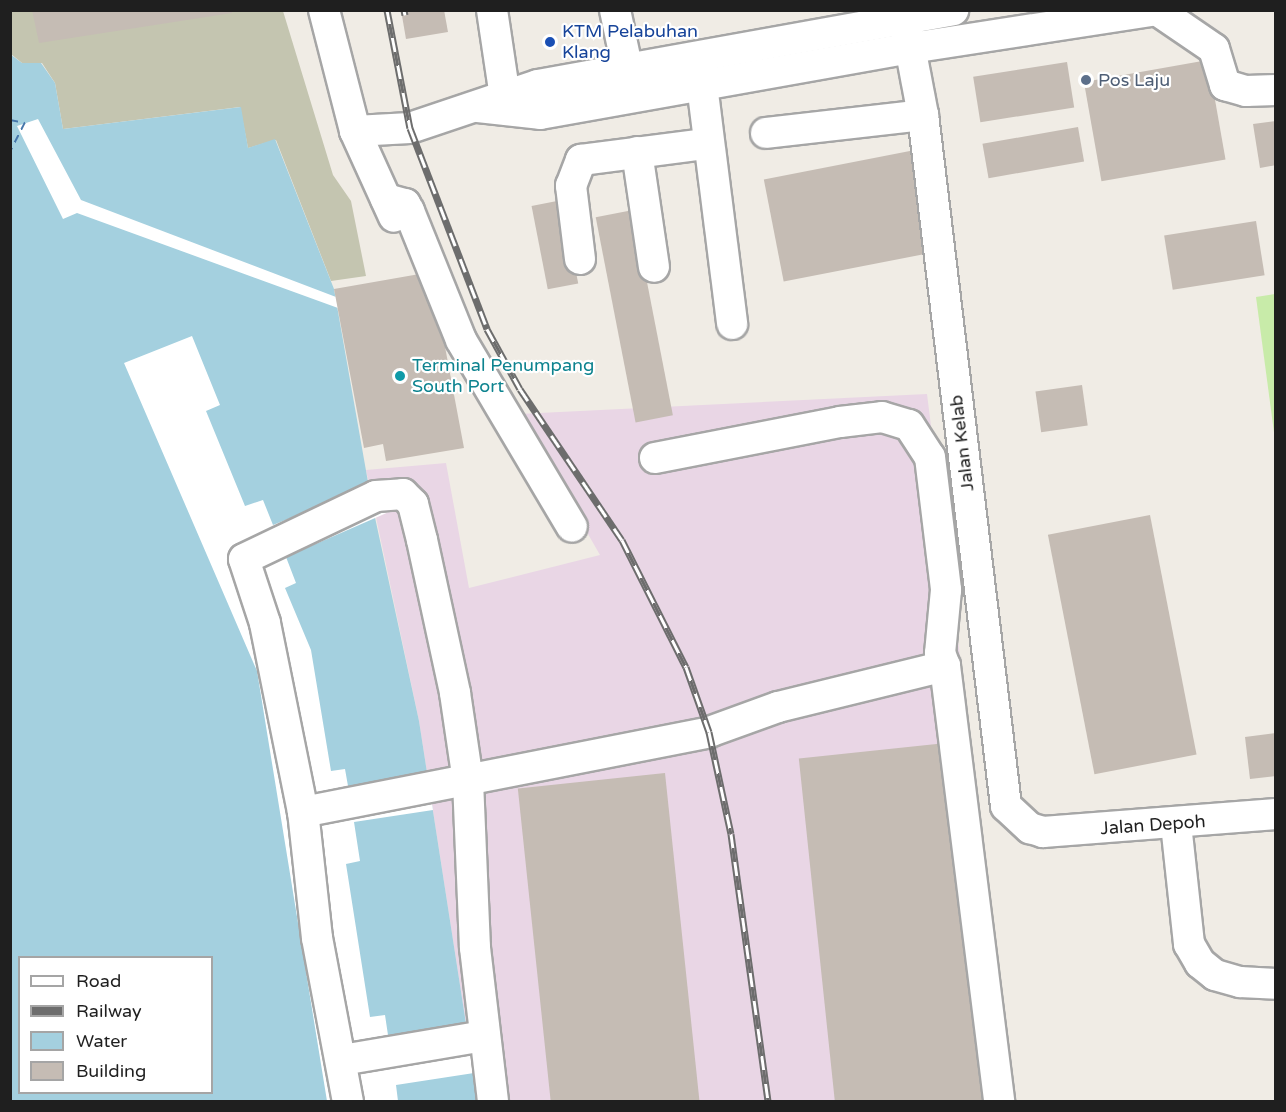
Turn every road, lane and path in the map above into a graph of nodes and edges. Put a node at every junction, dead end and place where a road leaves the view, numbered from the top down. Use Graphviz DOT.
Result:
graph roads {
  1 [pos="324,10"];
  2 [pos="492,10"];
  3 [pos="615,10"];
  4 [pos="953,10"];
  5 [pos="1156,10"];
  6 [pos="906,26"];
  7 [pos="699,57"];
  8 [pos="627,70"];
  9 [pos="701,88"];
  10 [pos="1275,90"];
  11 [pos="634,99"];
  12 [pos="506,101"];
  13 [pos="923,116"];
  14 [pos="355,131"];
  15 [pos="766,133"];
  16 [pos="706,144"];
  17 [pos="636,152"];
  18 [pos="386,199"];
  19 [pos="580,259"];
  20 [pos="654,267"];
  21 [pos="420,274"];
  22 [pos="732,324"];
  23 [pos="655,458"];
  24 [pos="572,527"];
  25 [pos="945,666"];
  26 [pos="468,781"];
  27 [pos="303,812"];
  28 [pos="1275,814"];
  29 [pos="1176,824"];
  30 [pos="1030,828"];
  31 [pos="1275,984"];
  32 [pos="484,1036"];
  33 [pos="342,1060"];
  34 [pos="348,1101"];
  35 [pos="493,1101"];
  36 [pos="999,1101"];
  1 -- 14 [label="street"];
  2 -- 12 [label="street"];
  3 -- 8 [label="street"];
  4 -- 6 [label="street"];
  5 -- 6 [label="street"];
  5 -- 10 [label="street"];
  6 -- 7 [label="street"];
  6 -- 9 [label="street"];
  6 -- 13 [label="street, Jalan Kelab"];
  7 -- 8 [label="street"];
  7 -- 9 [label="street"];
  8 -- 11 [label="street"];
  8 -- 12 [label="street"];
  9 -- 11 [label="street"];
  9 -- 16 [label="street"];
  11 -- 12 [label="street"];
  12 -- 14 [label="street"];
  13 -- 15 [label="street"];
  13 -- 30 [label="street, Jalan Kelab"];
  14 -- 18 [label="street"];
  16 -- 17 [label="street"];
  16 -- 22 [label="street"];
  17 -- 19 [label="street"];
  17 -- 20 [label="street"];
  18 -- 21 [label="street"];
  18 -- 24 [label="street"];
  23 -- 25 [label="street"];
  25 -- 26 [label="street"];
  25 -- 36 [label="street"];
  26 -- 27 [label="street"];
  26 -- 27 [label="street"];
  26 -- 32 [label="street"];
  27 -- 33 [label="street"];
  28 -- 29 [label="street, Jalan Depoh"];
  29 -- 30 [label="street, Jalan Depoh"];
  29 -- 31 [label="street"];
  32 -- 33 [label="street"];
  32 -- 35 [label="street"];
  33 -- 34 [label="street"];
}
